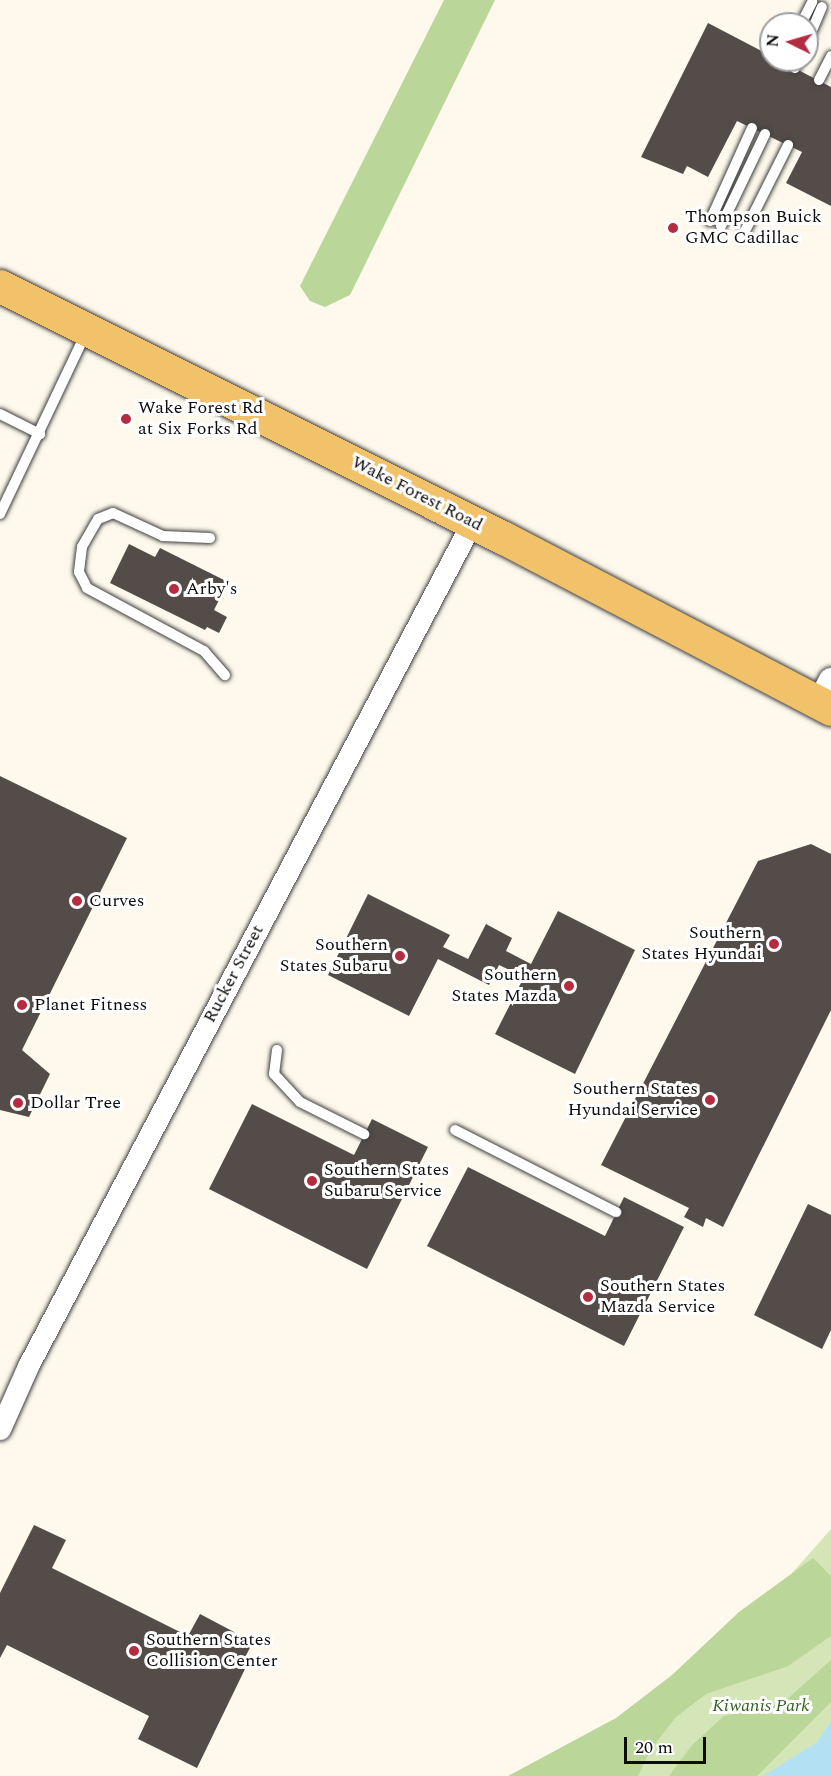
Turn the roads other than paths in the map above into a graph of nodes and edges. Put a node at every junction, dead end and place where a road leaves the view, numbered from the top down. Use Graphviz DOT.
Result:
graph roads {
  1 [pos="812,2"];
  2 [pos="822,7"];
  3 [pos="807,12"];
  4 [pos="819,14"];
  5 [pos="831,56"];
  6 [pos="819,80"];
  7 [pos="752,128"];
  8 [pos="765,134"];
  9 [pos="788,145"];
  10 [pos="710,221"];
  11 [pos="721,226"];
  12 [pos="742,237"];
  13 [pos="0,286"];
  14 [pos="88,330"];
  15 [pos="0,414"];
  16 [pos="40,434"];
  17 [pos="0,514"];
  18 [pos="472,522"];
  19 [pos="210,538"];
  20 [pos="225,675"];
  21 [pos="827,697"];
  22 [pos="277,1050"];
  23 [pos="455,1130"];
  24 [pos="364,1134"];
  25 [pos="616,1212"];
  26 [pos="0,1429"];
  1 -- 3 [label="lane"];
  2 -- 4 [label="lane"];
  5 -- 6 [label="lane"];
  7 -- 10 [label="lane"];
  8 -- 11 [label="lane"];
  9 -- 12 [label="lane"];
  13 -- 14 [label="main road, Wake Forest Road"];
  14 -- 16 [label="lane"];
  14 -- 18 [label="main road, Wake Forest Road"];
  15 -- 16 [label="lane"];
  16 -- 17 [label="lane"];
  18 -- 21 [label="main road, Wake Forest Road"];
  18 -- 26 [label="street, Rucker Street"];
  19 -- 20 [label="lane"];
  22 -- 24 [label="lane"];
  23 -- 25 [label="lane"];
}
